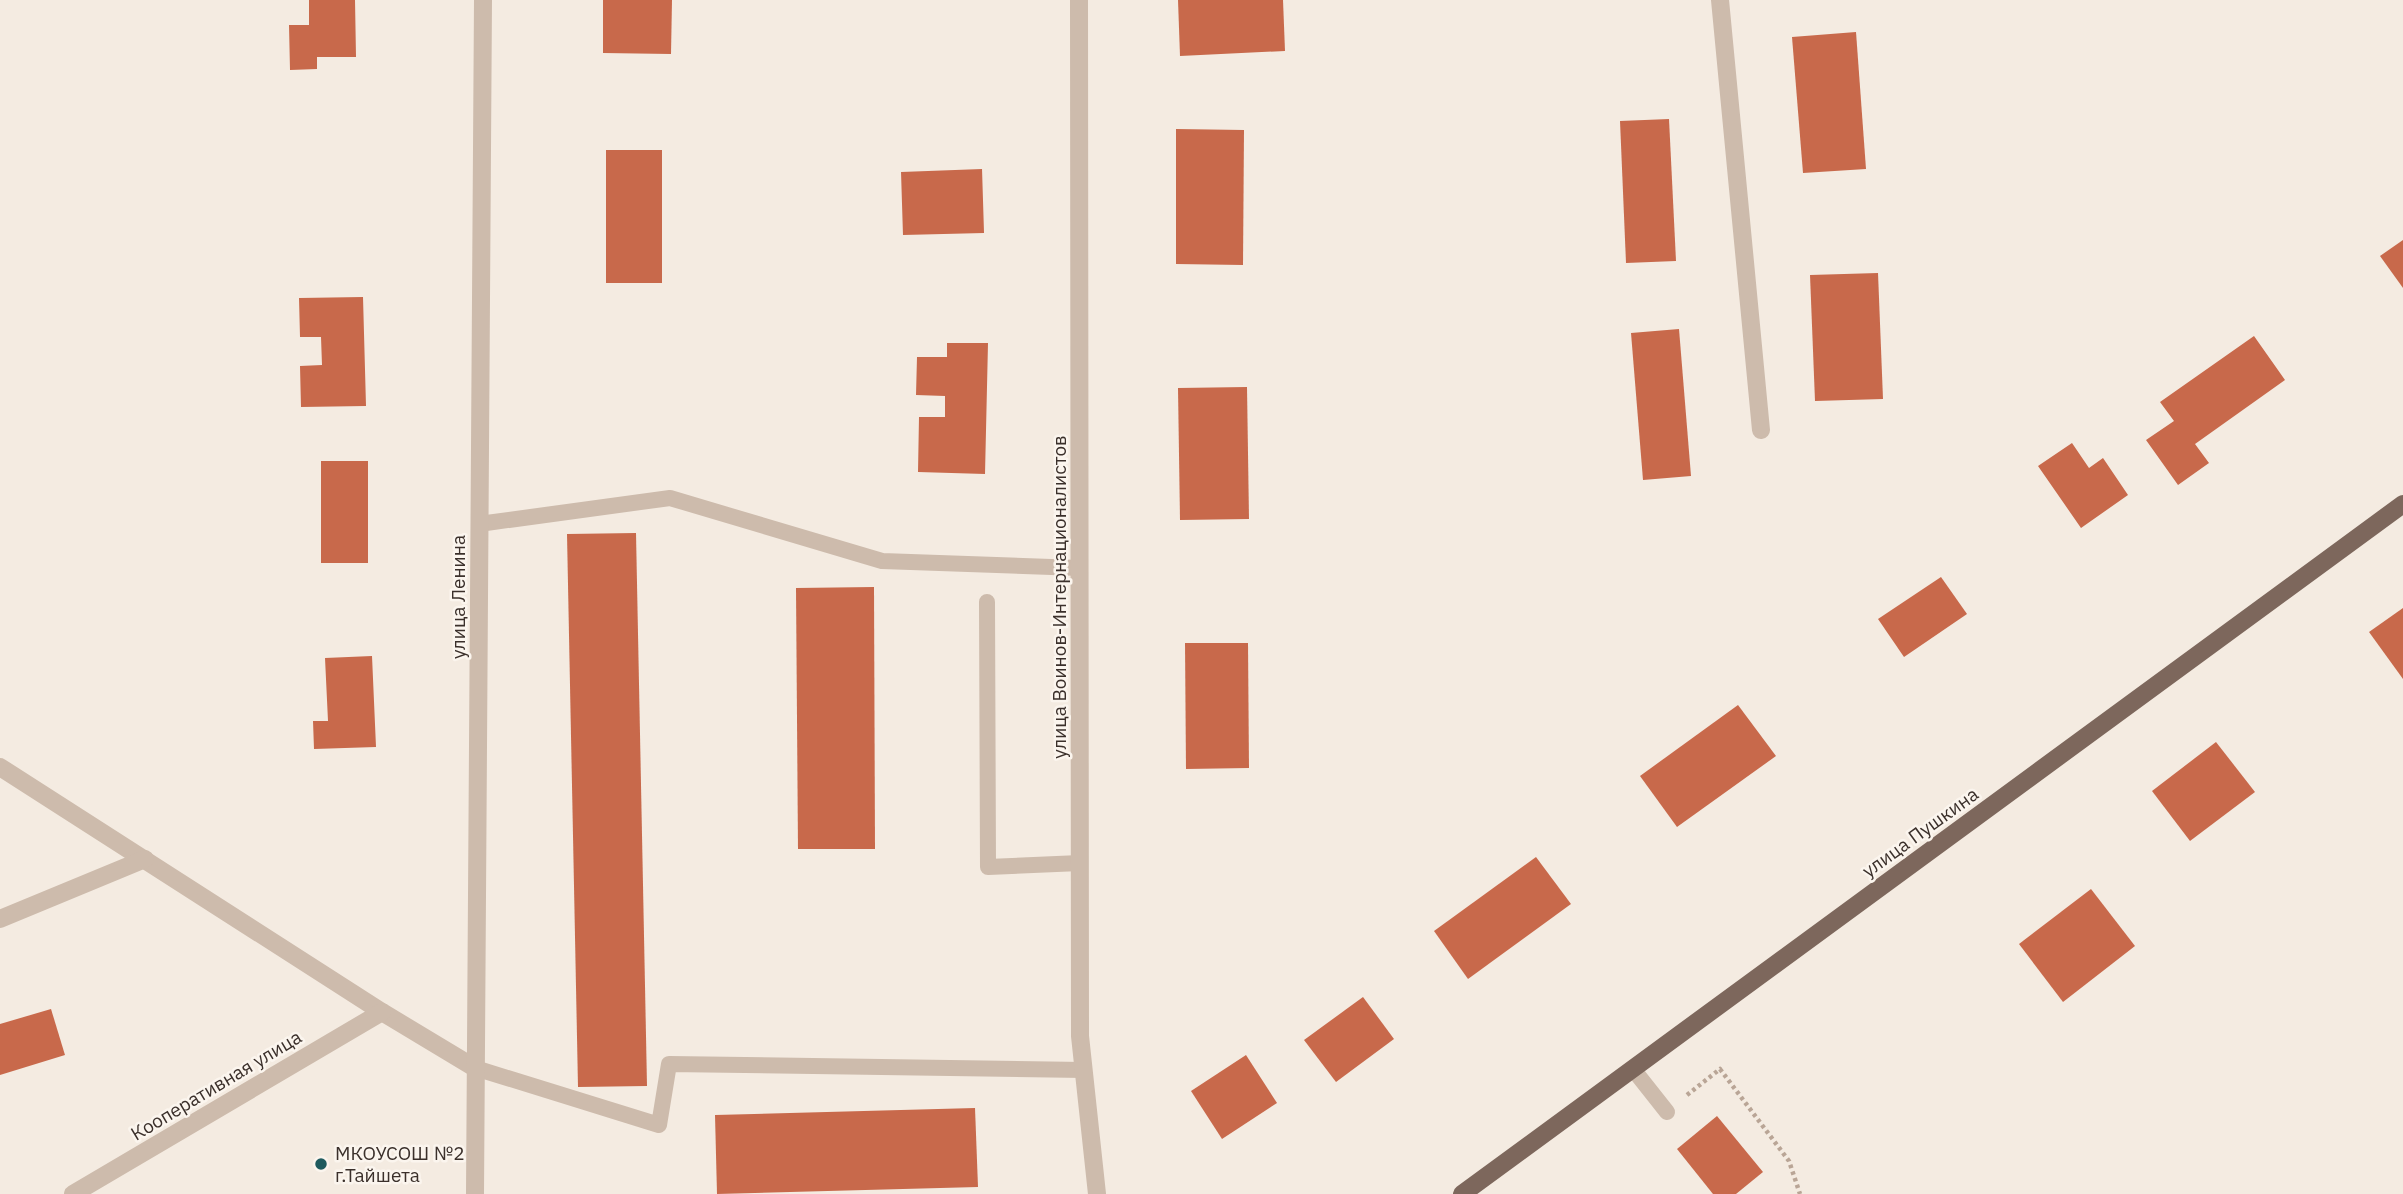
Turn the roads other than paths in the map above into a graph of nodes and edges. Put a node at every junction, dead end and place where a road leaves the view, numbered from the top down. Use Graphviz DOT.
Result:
graph roads {
  1 [pos="483,0"];
  2 [pos="1079,0"];
  3 [pos="1720,0"];
  4 [pos="1761,430"];
  5 [pos="2403,504"];
  6 [pos="479,524"];
  7 [pos="1080,568"];
  8 [pos="986,602"];
  9 [pos="0,767"];
  10 [pos="145,859"];
  11 [pos="1080,863"];
  12 [pos="0,919"];
  13 [pos="382,1012"];
  14 [pos="475,1068"];
  15 [pos="1633,1069"];
  16 [pos="1084,1070"];
  17 [pos="1667,1112"];
  18 [pos="73,1194"];
  19 [pos="475,1194"];
  20 [pos="1097,1194"];
  21 [pos="1462,1194"];
  1 -- 6 [label="street, улица Ленина"];
  2 -- 7 [label="street, улица Воинов-Интернационалистов"];
  3 -- 4 [label="street"];
  5 -- 15 [label="main road, улица Пушкина"];
  6 -- 7 [label="lane"];
  6 -- 14 [label="street, улица Ленина"];
  7 -- 11 [label="street, улица Воинов-Интернационалистов"];
  8 -- 11 [label="lane"];
  9 -- 10 [label="street"];
  10 -- 12 [label="street"];
  10 -- 13 [label="street"];
  11 -- 16 [label="street, улица Воинов-Интернационалистов"];
  13 -- 14 [label="street"];
  13 -- 18 [label="street, Кооперативная улица"];
  14 -- 16 [label="lane"];
  14 -- 19 [label="street, улица Ленина"];
  15 -- 17 [label="lane"];
  15 -- 21 [label="main road, улица Пушкина"];
  16 -- 20 [label="street, улица Воинов-Интернационалистов"];
}
